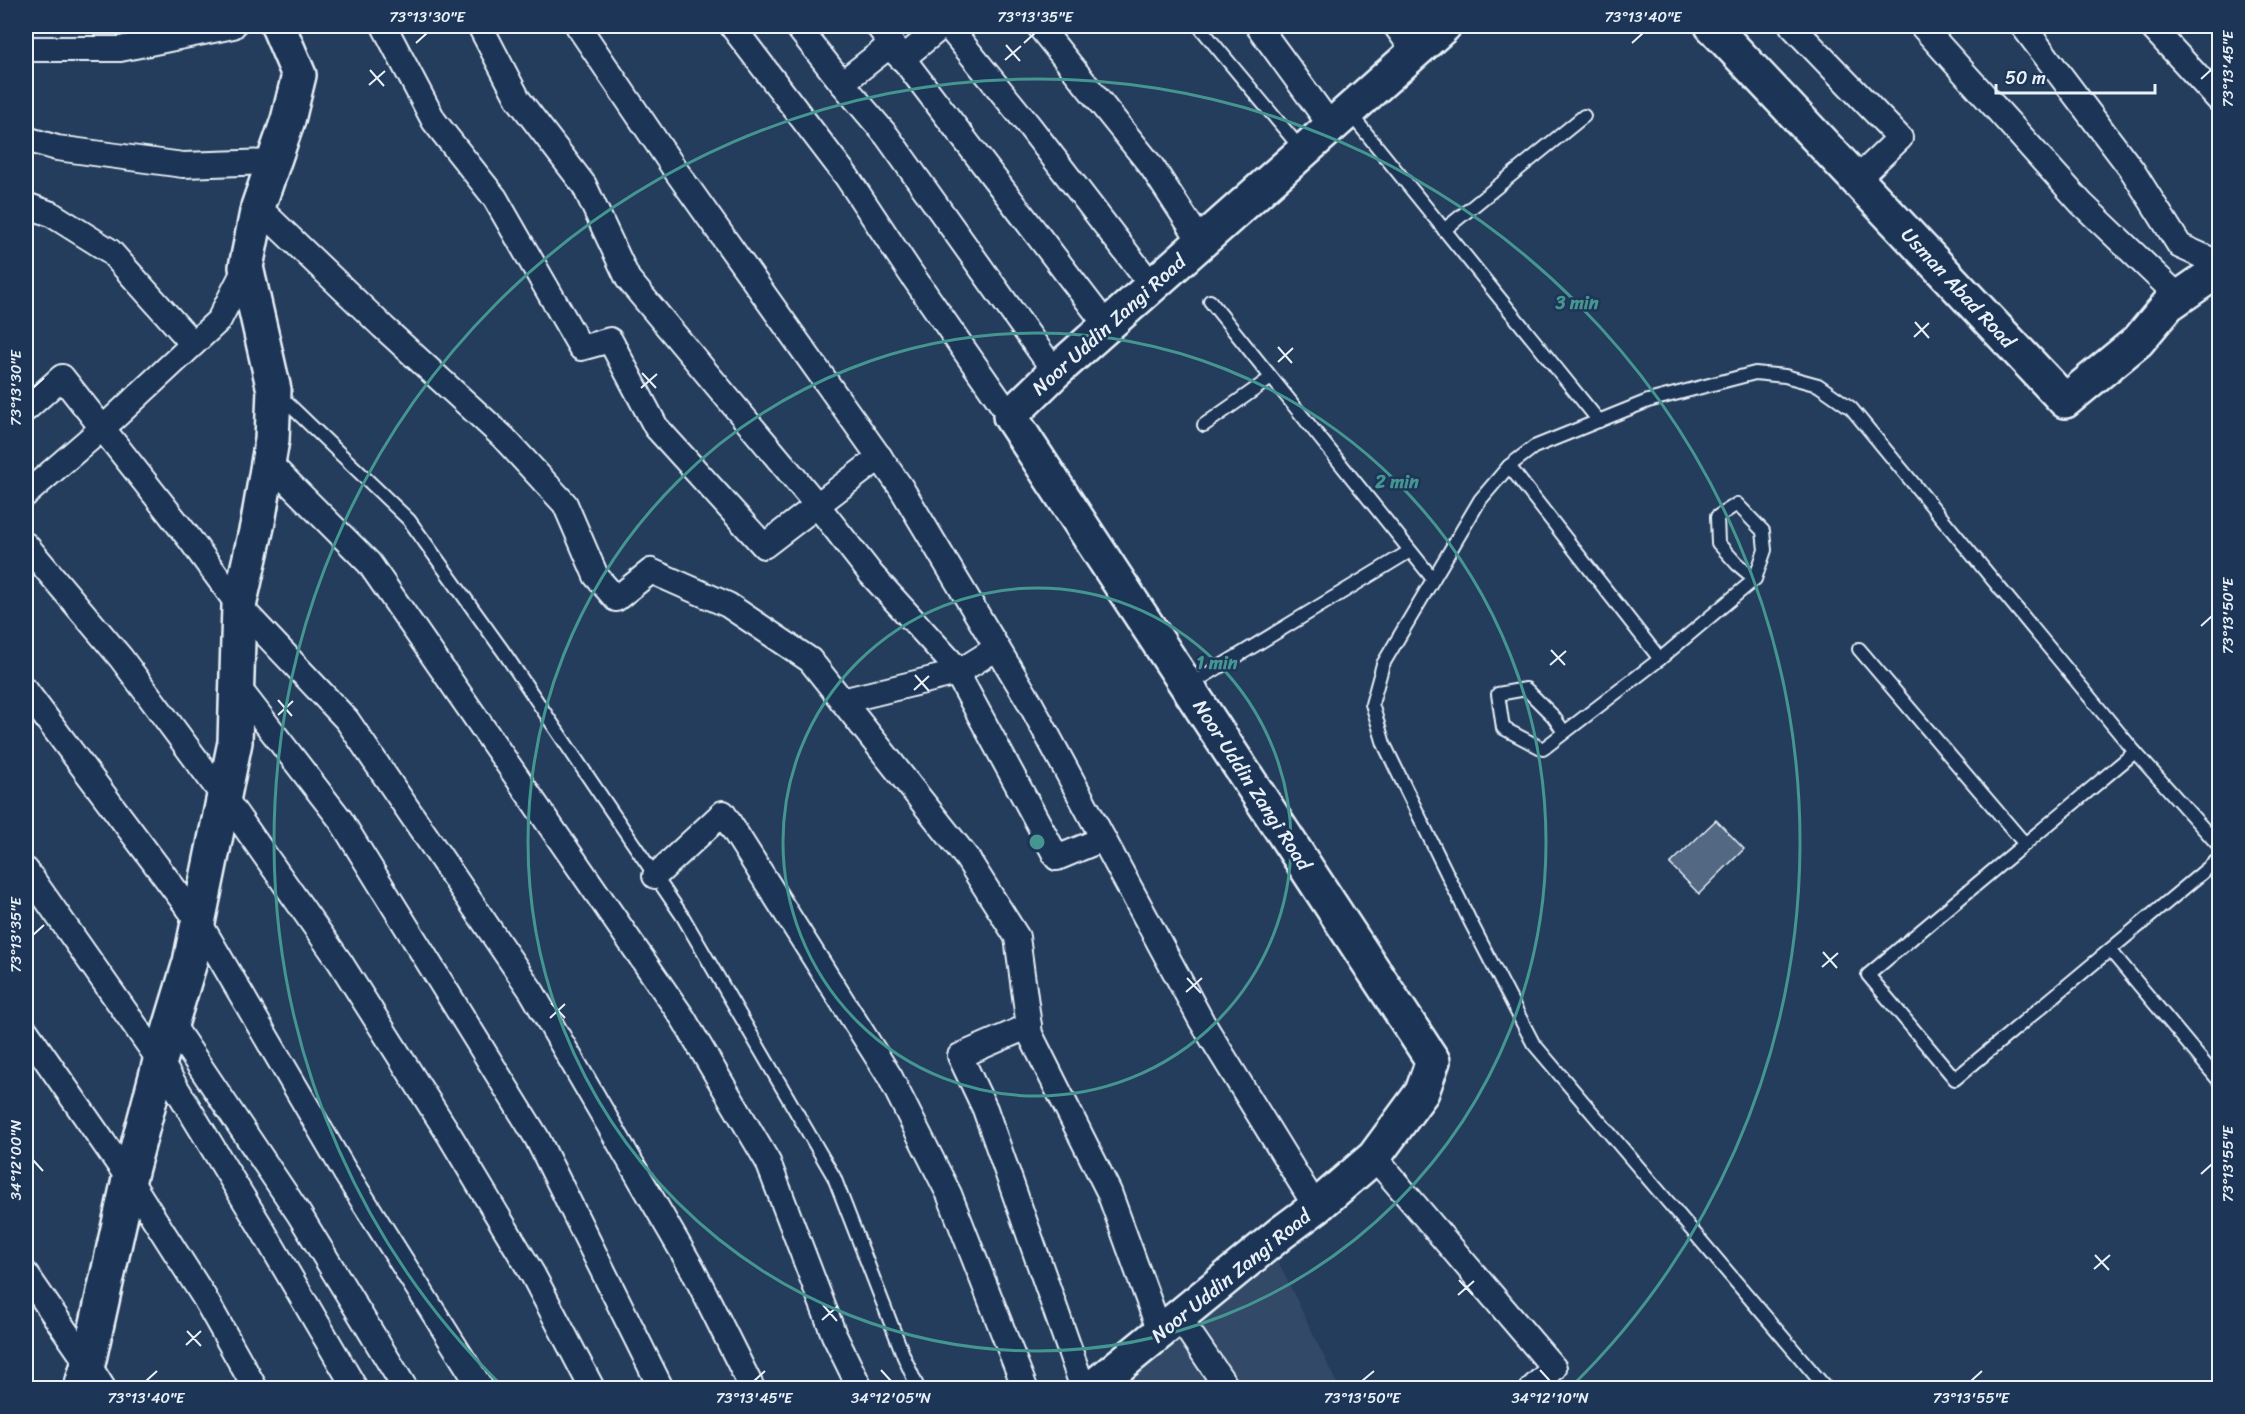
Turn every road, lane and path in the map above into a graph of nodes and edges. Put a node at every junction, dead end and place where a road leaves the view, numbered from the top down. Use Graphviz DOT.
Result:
graph roads {
  1 [pos="232,26"];
  2 [pos="278,26"];
  3 [pos="384,26"];
  4 [pos="480,26"];
  5 [pos="578,26"];
  6 [pos="732,26"];
  7 [pos="797,26"];
  8 [pos="878,26"];
  9 [pos="942,26"];
  10 [pos="948,26"];
  11 [pos="1039,26"];
  12 [pos="1199,26"];
  13 [pos="1258,26"];
  14 [pos="1396,26"];
  15 [pos="1444,26"];
  16 [pos="1712,26"];
  17 [pos="1792,26"];
  18 [pos="1922,26"];
  19 [pos="2023,26"];
  20 [pos="2151,26"];
  21 [pos="26,50"];
  22 [pos="1414,51"];
  23 [pos="902,59"];
  24 [pos="842,83"];
  25 [pos="2220,100"];
  26 [pos="1584,116"];
  27 [pos="1339,118"];
  28 [pos="26,139"];
  29 [pos="1303,151"];
  30 [pos="274,162"];
  31 [pos="1857,179"];
  32 [pos="26,205"];
  33 [pos="258,207"];
  34 [pos="1444,230"];
  35 [pos="1201,242"];
  36 [pos="2220,264"];
  37 [pos="246,267"];
  38 [pos="2220,269"];
  39 [pos="1152,286"];
  40 [pos="2179,297"];
  41 [pos="1210,301"];
  42 [pos="1107,326"];
  43 [pos="193,344"];
  44 [pos="1055,372"];
  45 [pos="1271,378"];
  46 [pos="274,390"];
  47 [pos="26,409"];
  48 [pos="1010,416"];
  49 [pos="1599,421"];
  50 [pos="1204,425"];
  51 [pos="102,429"];
  52 [pos="880,457"];
  53 [pos="268,462"];
  54 [pos="1509,466"];
  55 [pos="26,494"];
  56 [pos="817,505"];
  57 [pos="26,545"];
  58 [pos="1410,550"];
  59 [pos="1433,579"];
  60 [pos="1755,579"];
  61 [pos="239,606"];
  62 [pos="997,648"];
  63 [pos="1860,649"];
  64 [pos="1660,659"];
  65 [pos="957,673"];
  66 [pos="237,686"];
  67 [pos="1187,686"];
  68 [pos="26,691"];
  69 [pos="842,701"];
  70 [pos="1564,732"];
  71 [pos="2135,752"];
  72 [pos="224,798"];
  73 [pos="1103,839"];
  74 [pos="2025,844"];
  75 [pos="2220,848"];
  76 [pos="2220,858"];
  77 [pos="26,870"];
  78 [pos="655,876"];
  79 [pos="199,922"];
  80 [pos="2110,950"];
  81 [pos="171,1023"];
  82 [pos="1029,1026"];
  83 [pos="26,1031"];
  84 [pos="160,1061"];
  85 [pos="2220,1082"];
  86 [pos="1374,1157"];
  87 [pos="129,1179"];
  88 [pos="1316,1207"];
  89 [pos="26,1274"];
  90 [pos="1169,1325"];
  91 [pos="91,1380"];
  92 [pos="255,1389"];
  93 [pos="355,1389"];
  94 [pos="405,1389"];
  95 [pos="481,1389"];
  96 [pos="592,1389"];
  97 [pos="661,1389"];
  98 [pos="752,1389"];
  99 [pos="860,1389"];
  100 [pos="918,1389"];
  101 [pos="1025,1389"];
  102 [pos="1083,1389"];
  103 [pos="1092,1389"];
  104 [pos="1227,1389"];
  105 [pos="1533,1389"];
  106 [pos="1826,1389"];
  1 -- 21 [label="street"];
  2 -- 30 [label="street"];
  3 -- 56 [label="street"];
  4 -- 56 [label="street"];
  5 -- 52 [label="street"];
  6 -- 48 [label="street"];
  7 -- 24 [label="street"];
  8 -- 23 [label="street"];
  9 -- 23 [label="street"];
  10 -- 39 [label="street"];
  11 -- 35 [label="street"];
  12 -- 29 [label="lane"];
  13 -- 27 [label="street"];
  14 -- 22 [label="street"];
  15 -- 22 [label="street, Noor Uddin Zangi Road"];
  16 -- 31 [label="street, Usman Abad Road"];
  17 -- 31 [label="street"];
  18 -- 40 [label="street"];
  19 -- 36 [label="street"];
  20 -- 25 [label="street"];
  22 -- 27 [label="street, Noor Uddin Zangi Road"];
  23 -- 24 [label="street"];
  23 -- 42 [label="street"];
  24 -- 44 [label="street"];
  26 -- 34 [label="lane"];
  27 -- 29 [label="street, Noor Uddin Zangi Road"];
  27 -- 34 [label="lane"];
  28 -- 30 [label="street"];
  29 -- 35 [label="street, Noor Uddin Zangi Road"];
  30 -- 33 [label="street"];
  31 -- 40 [label="street, Usman Abad Road"];
  32 -- 43 [label="street"];
  33 -- 37 [label="street"];
  33 -- 69 [label="street"];
  34 -- 49 [label="lane"];
  35 -- 39 [label="street, Noor Uddin Zangi Road"];
  37 -- 43 [label="street"];
  37 -- 46 [label="street"];
  38 -- 40 [label="street, Usman Abad Road"];
  39 -- 42 [label="street, Noor Uddin Zangi Road"];
  41 -- 45 [label="lane"];
  42 -- 44 [label="street, Noor Uddin Zangi Road"];
  43 -- 51 [label="street"];
  44 -- 48 [label="street, Noor Uddin Zangi Road"];
  45 -- 50 [label="lane"];
  45 -- 58 [label="lane"];
  46 -- 53 [label="street"];
  46 -- 78 [label="lane"];
  47 -- 51 [label="street"];
  48 -- 67 [label="street, Noor Uddin Zangi Road"];
  49 -- 54 [label="lane"];
  49 -- 71 [label="lane"];
  51 -- 55 [label="street"];
  51 -- 61 [label="street"];
  52 -- 56 [label="street"];
  52 -- 62 [label="street"];
  53 -- 61 [label="street"];
  53 -- 99 [label="street"];
  54 -- 59 [label="lane"];
  54 -- 64 [label="lane"];
  56 -- 65 [label="street"];
  57 -- 72 [label="street"];
  58 -- 59 [label="lane"];
  58 -- 67 [label="lane"];
  59 -- 106 [label="lane"];
  60 -- 60 [label="lane"];
  60 -- 64 [label="lane"];
  61 -- 66 [label="street"];
  61 -- 98 [label="street"];
  62 -- 65 [label="street"];
  62 -- 73 [label="street"];
  63 -- 74 [label="lane"];
  64 -- 70 [label="lane"];
  65 -- 69 [label="street"];
  65 -- 73 [label="street"];
  66 -- 72 [label="street"];
  66 -- 97 [label="street"];
  67 -- 86 [label="street, Noor Uddin Zangi Road"];
  68 -- 79 [label="street"];
  69 -- 82 [label="street"];
  70 -- 70 [label="lane"];
  71 -- 74 [label="lane"];
  71 -- 75 [label="lane"];
  72 -- 79 [label="street"];
  72 -- 96 [label="street"];
  73 -- 88 [label="street"];
  74 -- 80 [label="lane"];
  76 -- 80 [label="lane"];
  77 -- 84 [label="street"];
  78 -- 100 [label="lane"];
  78 -- 101 [label="street"];
  79 -- 81 [label="street"];
  79 -- 95 [label="street"];
  80 -- 85 [label="lane"];
  81 -- 84 [label="street"];
  81 -- 94 [label="street"];
  82 -- 90 [label="street"];
  82 -- 102 [label="street"];
  83 -- 87 [label="street"];
  84 -- 87 [label="street"];
  84 -- 93 [label="street"];
  86 -- 88 [label="street, Noor Uddin Zangi Road"];
  86 -- 105 [label="street"];
  87 -- 91 [label="street"];
  87 -- 92 [label="street"];
  88 -- 90 [label="street, Noor Uddin Zangi Road"];
  89 -- 91 [label="street"];
  90 -- 103 [label="street, Noor Uddin Zangi Road"];
  90 -- 104 [label="street"];
}
